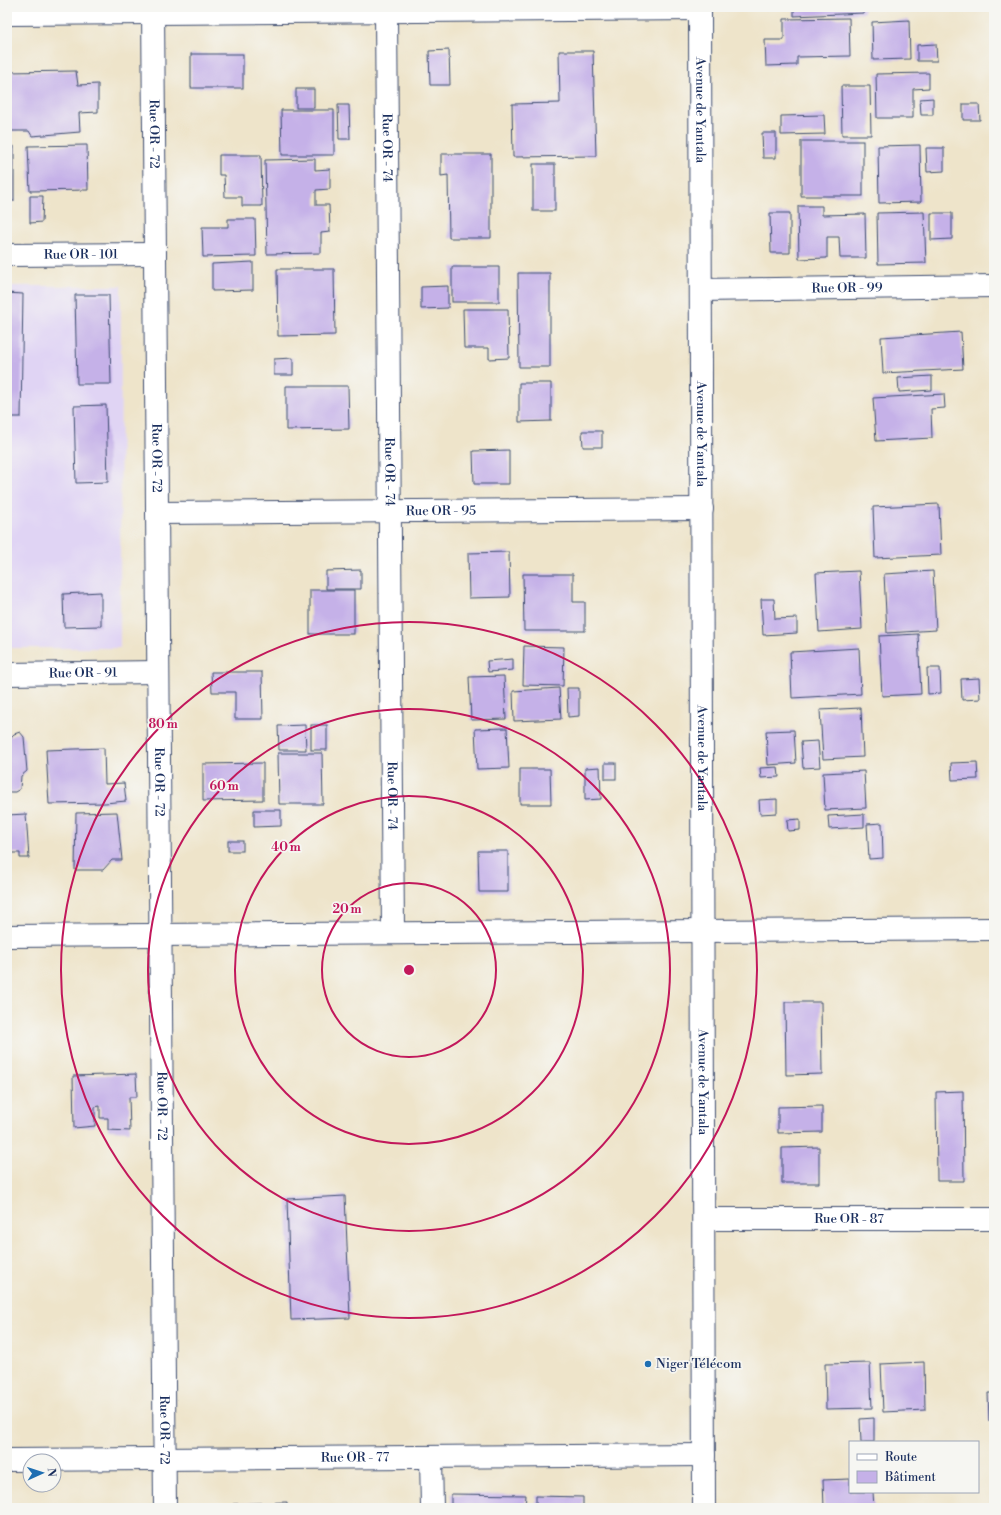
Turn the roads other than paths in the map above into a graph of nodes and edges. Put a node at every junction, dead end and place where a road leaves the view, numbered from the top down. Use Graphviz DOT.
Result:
graph roads {
  1 [pos="700,8"];
  2 [pos="153,10"];
  3 [pos="386,11"];
  4 [pos="7,14"];
  5 [pos="155,254"];
  6 [pos="7,255"];
  7 [pos="994,286"];
  8 [pos="701,290"];
  9 [pos="702,509"];
  10 [pos="390,512"];
  11 [pos="157,513"];
  12 [pos="158,672"];
  13 [pos="7,674"];
  14 [pos="994,929"];
  15 [pos="702,931"];
  16 [pos="393,933"];
  17 [pos="160,935"];
  18 [pos="7,936"];
  19 [pos="704,1219"];
  20 [pos="994,1219"];
  21 [pos="704,1455"];
  22 [pos="432,1457"];
  23 [pos="164,1459"];
  24 [pos="7,1460"];
  25 [pos="165,1508"];
  26 [pos="432,1508"];
  27 [pos="704,1508"];
  1 -- 3 [label="street"];
  1 -- 8 [label="street, Avenue de Yantala"];
  2 -- 3 [label="street"];
  2 -- 4 [label="street"];
  2 -- 5 [label="street, Rue OR - 72"];
  3 -- 10 [label="street, Rue OR - 74"];
  5 -- 6 [label="street, Rue OR - 101"];
  5 -- 11 [label="street, Rue OR - 72"];
  7 -- 8 [label="street, Rue OR - 99"];
  8 -- 9 [label="street, Avenue de Yantala"];
  9 -- 10 [label="street, Rue OR - 95"];
  9 -- 15 [label="street, Avenue de Yantala"];
  10 -- 11 [label="street, Rue OR - 95"];
  10 -- 16 [label="street, Rue OR - 74"];
  11 -- 12 [label="street, Rue OR - 72"];
  12 -- 13 [label="street, Rue OR - 91"];
  12 -- 17 [label="street, Rue OR - 72"];
  14 -- 15 [label="street"];
  15 -- 16 [label="street"];
  15 -- 19 [label="street, Avenue de Yantala"];
  16 -- 17 [label="street"];
  17 -- 18 [label="street"];
  17 -- 23 [label="street, Rue OR - 72"];
  19 -- 20 [label="street, Rue OR - 87"];
  19 -- 21 [label="street, Avenue de Yantala"];
  21 -- 22 [label="street, Rue OR - 77"];
  21 -- 27 [label="street, Avenue de Yantala"];
  22 -- 23 [label="street, Rue OR - 77"];
  22 -- 26 [label="street"];
  23 -- 24 [label="street, Rue OR - 77"];
  23 -- 25 [label="street, Rue OR - 72"];
}
